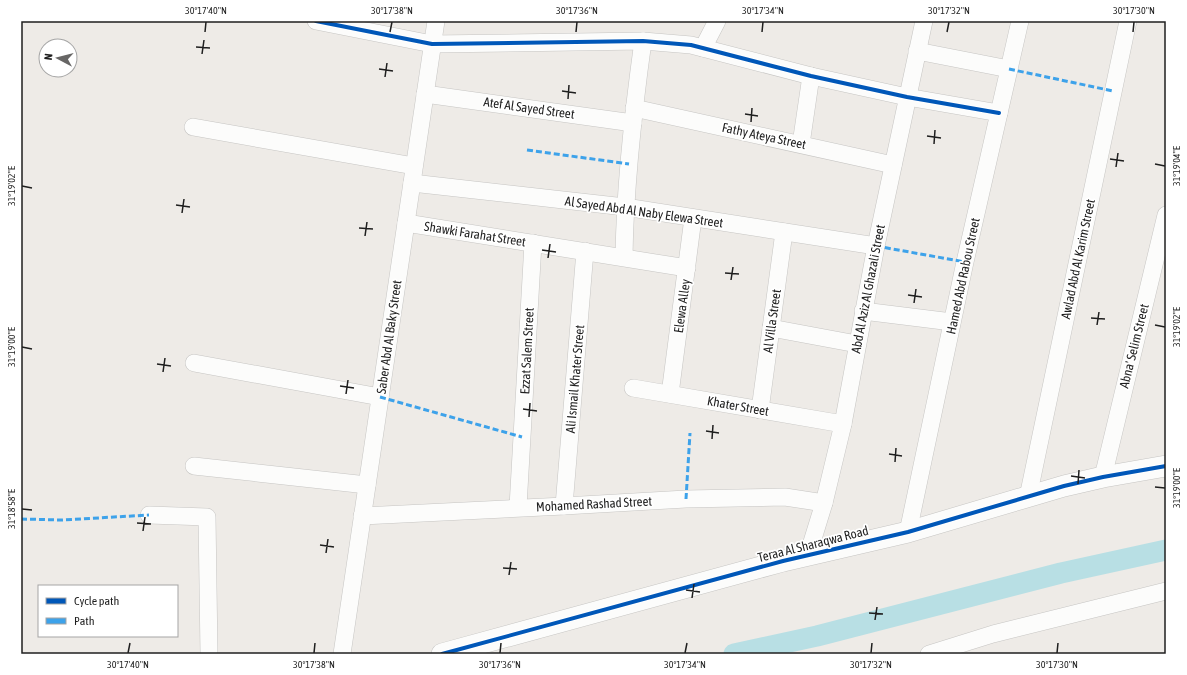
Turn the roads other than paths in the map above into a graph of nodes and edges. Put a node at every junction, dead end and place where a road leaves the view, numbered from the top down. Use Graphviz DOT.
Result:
graph roads {
  1 [pos="316,21"];
  2 [pos="436,21"];
  3 [pos="717,21"];
  4 [pos="924,21"];
  5 [pos="1020,21"];
  6 [pos="1128,21"];
  7 [pos="643,41"];
  8 [pos="432,44"];
  9 [pos="702,48"];
  10 [pos="917,52"];
  11 [pos="1009,69"];
  12 [pos="811,76"];
  13 [pos="425,94"];
  14 [pos="907,97"];
  15 [pos="999,113"];
  16 [pos="633,115"];
  17 [pos="193,127"];
  18 [pos="801,144"];
  19 [pos="893,165"];
  20 [pos="413,174"];
  21 [pos="625,207"];
  22 [pos="1166,215"];
  23 [pos="693,218"];
  24 [pos="406,223"];
  25 [pos="784,232"];
  26 [pos="533,243"];
  27 [pos="876,246"];
  28 [pos="585,251"];
  29 [pos="624,257"];
  30 [pos="687,268"];
  31 [pos="863,311"];
  32 [pos="952,322"];
  33 [pos="771,328"];
  34 [pos="857,344"];
  35 [pos="194,363"];
  36 [pos="633,388"];
  37 [pos="670,394"];
  38 [pos="380,397"];
  39 [pos="760,410"];
  40 [pos="843,424"];
  41 [pos="194,466"];
  42 [pos="1166,466"];
  43 [pos="1103,477"];
  44 [pos="367,485"];
  45 [pos="1028,497"];
  46 [pos="824,503"];
  47 [pos="564,506"];
  48 [pos="518,508"];
  49 [pos="149,515"];
  50 [pos="362,516"];
  51 [pos="908,532"];
  52 [pos="808,556"];
  53 [pos="1166,591"];
  54 [pos="209,654"];
  55 [pos="342,654"];
  56 [pos="442,654"];
  57 [pos="929,654"];
  1 -- 8 [label="street"];
  2 -- 8 [label="street, Saber Abd Al Baky Street"];
  3 -- 9 [label="street"];
  4 -- 10 [label="street, Abd Al Aziz Al Ghazali Street"];
  5 -- 11 [label="street, Hamed Abd Rabou Street"];
  6 -- 45 [label="street, Awlad Abd Al Karim Street"];
  7 -- 8 [label="street"];
  7 -- 9 [label="street"];
  7 -- 16 [label="street"];
  8 -- 13 [label="street, Saber Abd Al Baky Street"];
  9 -- 12 [label="street"];
  10 -- 11 [label="street"];
  10 -- 14 [label="street, Abd Al Aziz Al Ghazali Street"];
  11 -- 15 [label="street, Hamed Abd Rabou Street"];
  12 -- 14 [label="street"];
  12 -- 18 [label="street"];
  13 -- 16 [label="street, Atef Al Sayed Street"];
  13 -- 20 [label="street, Saber Abd Al Baky Street"];
  14 -- 15 [label="street"];
  14 -- 19 [label="street, Abd Al Aziz Al Ghazali Street"];
  15 -- 32 [label="street, Hamed Abd Rabou Street"];
  16 -- 18 [label="street, Fathy Ateya Street"];
  16 -- 21 [label="street"];
  17 -- 20 [label="street, Al Sayed Abd Al Naby Elewa Street"];
  18 -- 19 [label="street, Fathy Ateya Street"];
  19 -- 27 [label="street, Abd Al Aziz Al Ghazali Street"];
  20 -- 21 [label="street, Al Sayed Abd Al Naby Elewa Street"];
  20 -- 24 [label="street, Saber Abd Al Baky Street"];
  21 -- 23 [label="street, Al Sayed Abd Al Naby Elewa Street"];
  21 -- 29 [label="street"];
  22 -- 43 [label="street, Abna' Selim Street"];
  23 -- 25 [label="street, Al Sayed Abd Al Naby Elewa Street"];
  23 -- 30 [label="street, Elewa Alley"];
  24 -- 26 [label="street, Shawki Farahat Street"];
  24 -- 38 [label="street, Saber Abd Al Baky Street"];
  25 -- 27 [label="street, Al Sayed Abd Al Naby Elewa Street"];
  25 -- 33 [label="street, Al Villa Street"];
  26 -- 28 [label="street, Shawki Farahat Street"];
  26 -- 48 [label="street, Ezzat Salem Street"];
  27 -- 31 [label="street, Abd Al Aziz Al Ghazali Street"];
  28 -- 29 [label="street, Shawki Farahat Street"];
  28 -- 47 [label="street, Ali Ismail Khater Street"];
  29 -- 30 [label="street, Shawki Farahat Street"];
  30 -- 37 [label="street, Elewa Alley"];
  31 -- 32 [label="street"];
  31 -- 34 [label="street, Abd Al Aziz Al Ghazali Street"];
  32 -- 51 [label="street, Hamed Abd Rabou Street"];
  33 -- 34 [label="street"];
  33 -- 39 [label="street, Al Villa Street"];
  34 -- 40 [label="street, Abd Al Aziz Al Ghazali Street"];
  35 -- 38 [label="street"];
  36 -- 37 [label="street, Khater Street"];
  37 -- 39 [label="street, Khater Street"];
  38 -- 44 [label="street, Saber Abd Al Baky Street"];
  39 -- 40 [label="street, Khater Street"];
  40 -- 46 [label="street, Abd Al Aziz Al Ghazali Street"];
  41 -- 44 [label="street"];
  42 -- 43 [label="street, Teraa Al Sharaqwa Road"];
  43 -- 45 [label="street, Teraa Al Sharaqwa Road"];
  44 -- 50 [label="street, Saber Abd Al Baky Street"];
  45 -- 51 [label="street, Teraa Al Sharaqwa Road"];
  46 -- 47 [label="street, Mohamed Rashad Street"];
  46 -- 52 [label="street, Abd Al Aziz Al Ghazali Street"];
  47 -- 48 [label="street, Mohamed Rashad Street"];
  48 -- 50 [label="street, Mohamed Rashad Street"];
  49 -- 54 [label="street"];
  50 -- 55 [label="street, Saber Abd Al Baky Street"];
  51 -- 52 [label="street, Teraa Al Sharaqwa Road"];
  52 -- 56 [label="street, Teraa Al Sharaqwa Road"];
  53 -- 57 [label="street"];
}
